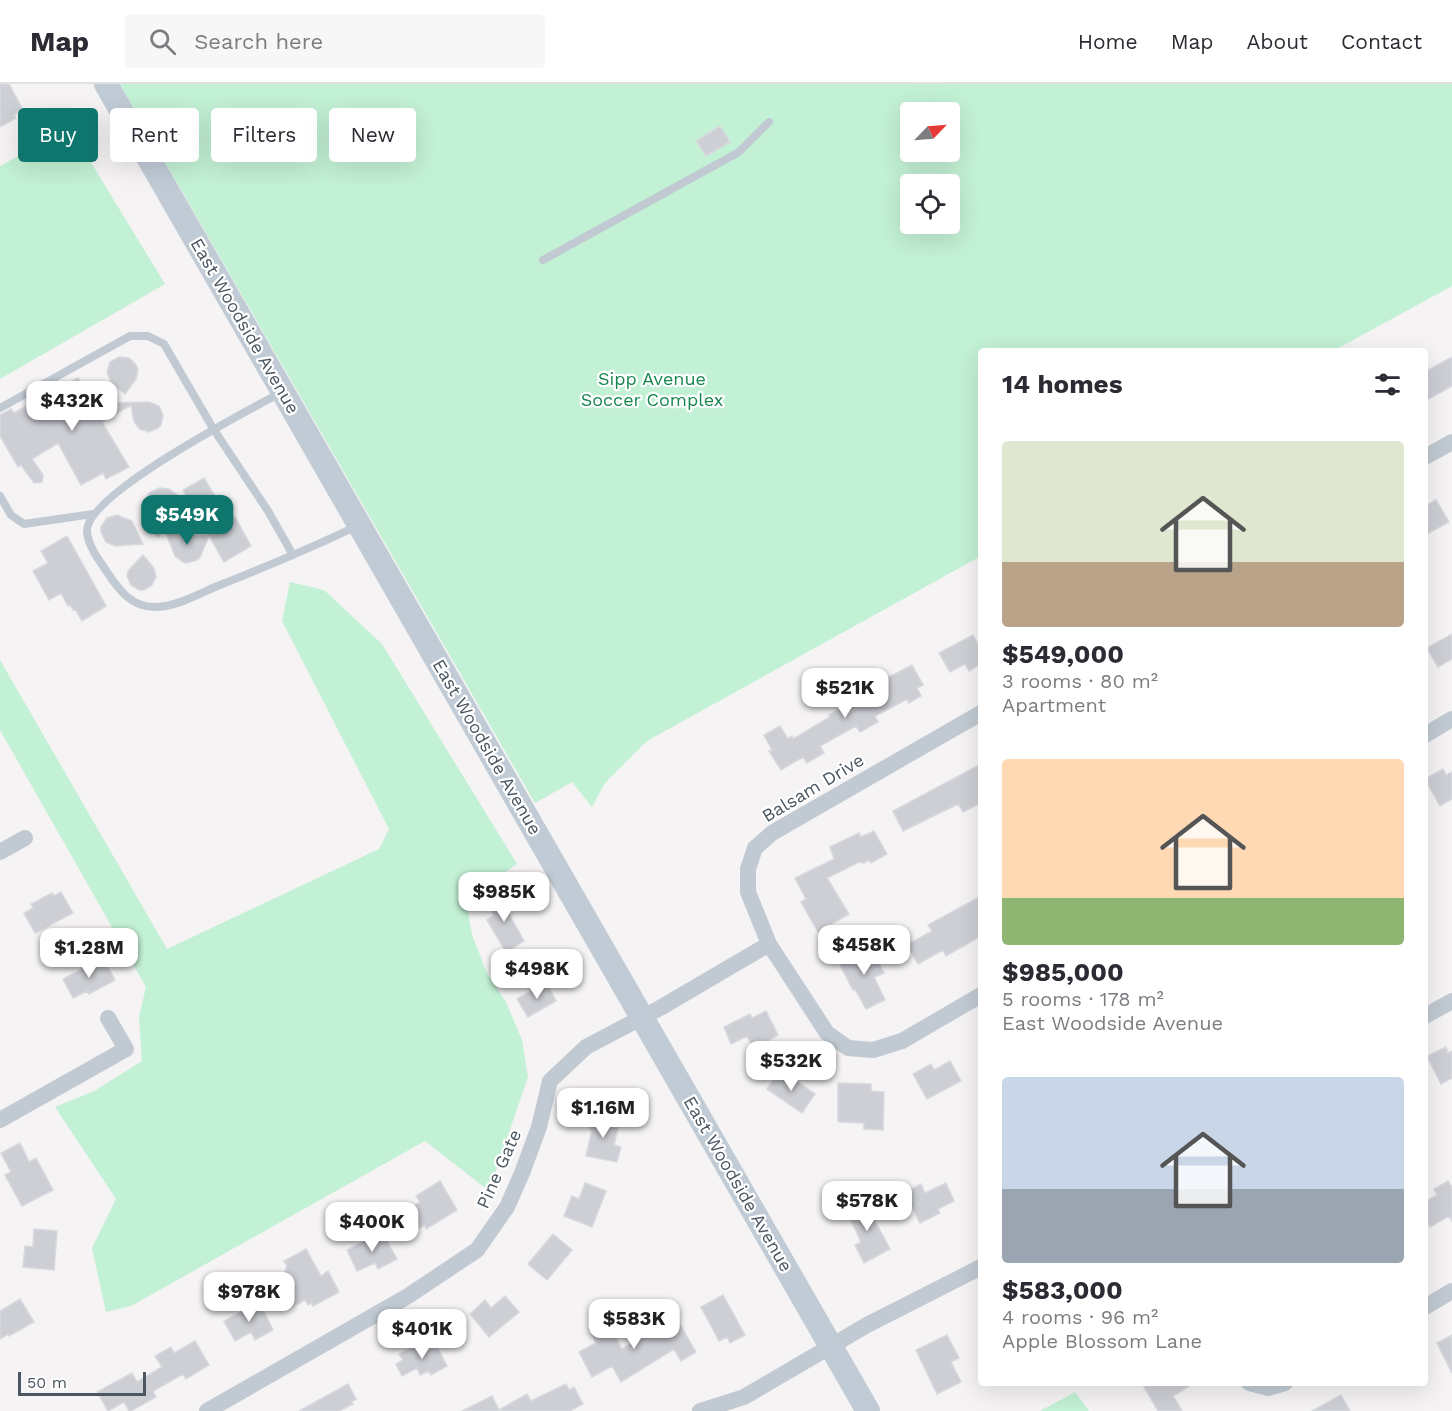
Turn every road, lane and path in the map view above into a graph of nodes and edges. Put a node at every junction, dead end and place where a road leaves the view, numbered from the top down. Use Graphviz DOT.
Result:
graph roads {
  1 [pos="106,84"];
  2 [pos="769,122"];
  3 [pos="543,260"];
  4 [pos="283,392"];
  5 [pos="0,408"];
  6 [pos="214,430"];
  7 [pos="1452,442"];
  8 [pos="1428,455"];
  9 [pos="0,496"];
  10 [pos="93,514"];
  11 [pos="359,525"];
  12 [pos="293,555"];
  13 [pos="978,715"];
  14 [pos="1452,719"];
  15 [pos="1428,733"];
  16 [pos="26,838"];
  17 [pos="0,852"];
  18 [pos="769,944"];
  19 [pos="978,997"];
  20 [pos="1452,1001"];
  21 [pos="1428,1014"];
  22 [pos="642,1017"];
  23 [pos="108,1018"];
  24 [pos="0,1120"];
  25 [pos="978,1269"];
  26 [pos="1452,1291"];
  27 [pos="1428,1304"];
  28 [pos="831,1346"];
  29 [pos="207,1411"];
  30 [pos="700,1411"];
  31 [pos="868,1411"];
  1 -- 4 [label="main road, East Woodside Avenue"];
  2 -- 3 [label="lane"];
  4 -- 6 [label="lane"];
  4 -- 11 [label="main road, East Woodside Avenue"];
  5 -- 6 [label="lane"];
  6 -- 10 [label="lane"];
  6 -- 12 [label="lane"];
  7 -- 8 [label="street"];
  9 -- 10 [label="lane"];
  10 -- 12 [label="lane"];
  11 -- 12 [label="lane"];
  11 -- 22 [label="main road, East Woodside Avenue"];
  13 -- 18 [label="street, Balsam Drive"];
  14 -- 15 [label="street"];
  16 -- 17 [label="street"];
  18 -- 19 [label="street, Balsam Drive"];
  18 -- 22 [label="street, Pine Gate"];
  20 -- 21 [label="street"];
  22 -- 28 [label="main road, East Woodside Avenue"];
  22 -- 29 [label="street, Pine Gate"];
  23 -- 24 [label="street"];
  25 -- 28 [label="street"];
  26 -- 27 [label="street"];
  28 -- 30 [label="street"];
  28 -- 31 [label="main road, East Woodside Avenue"];
}
